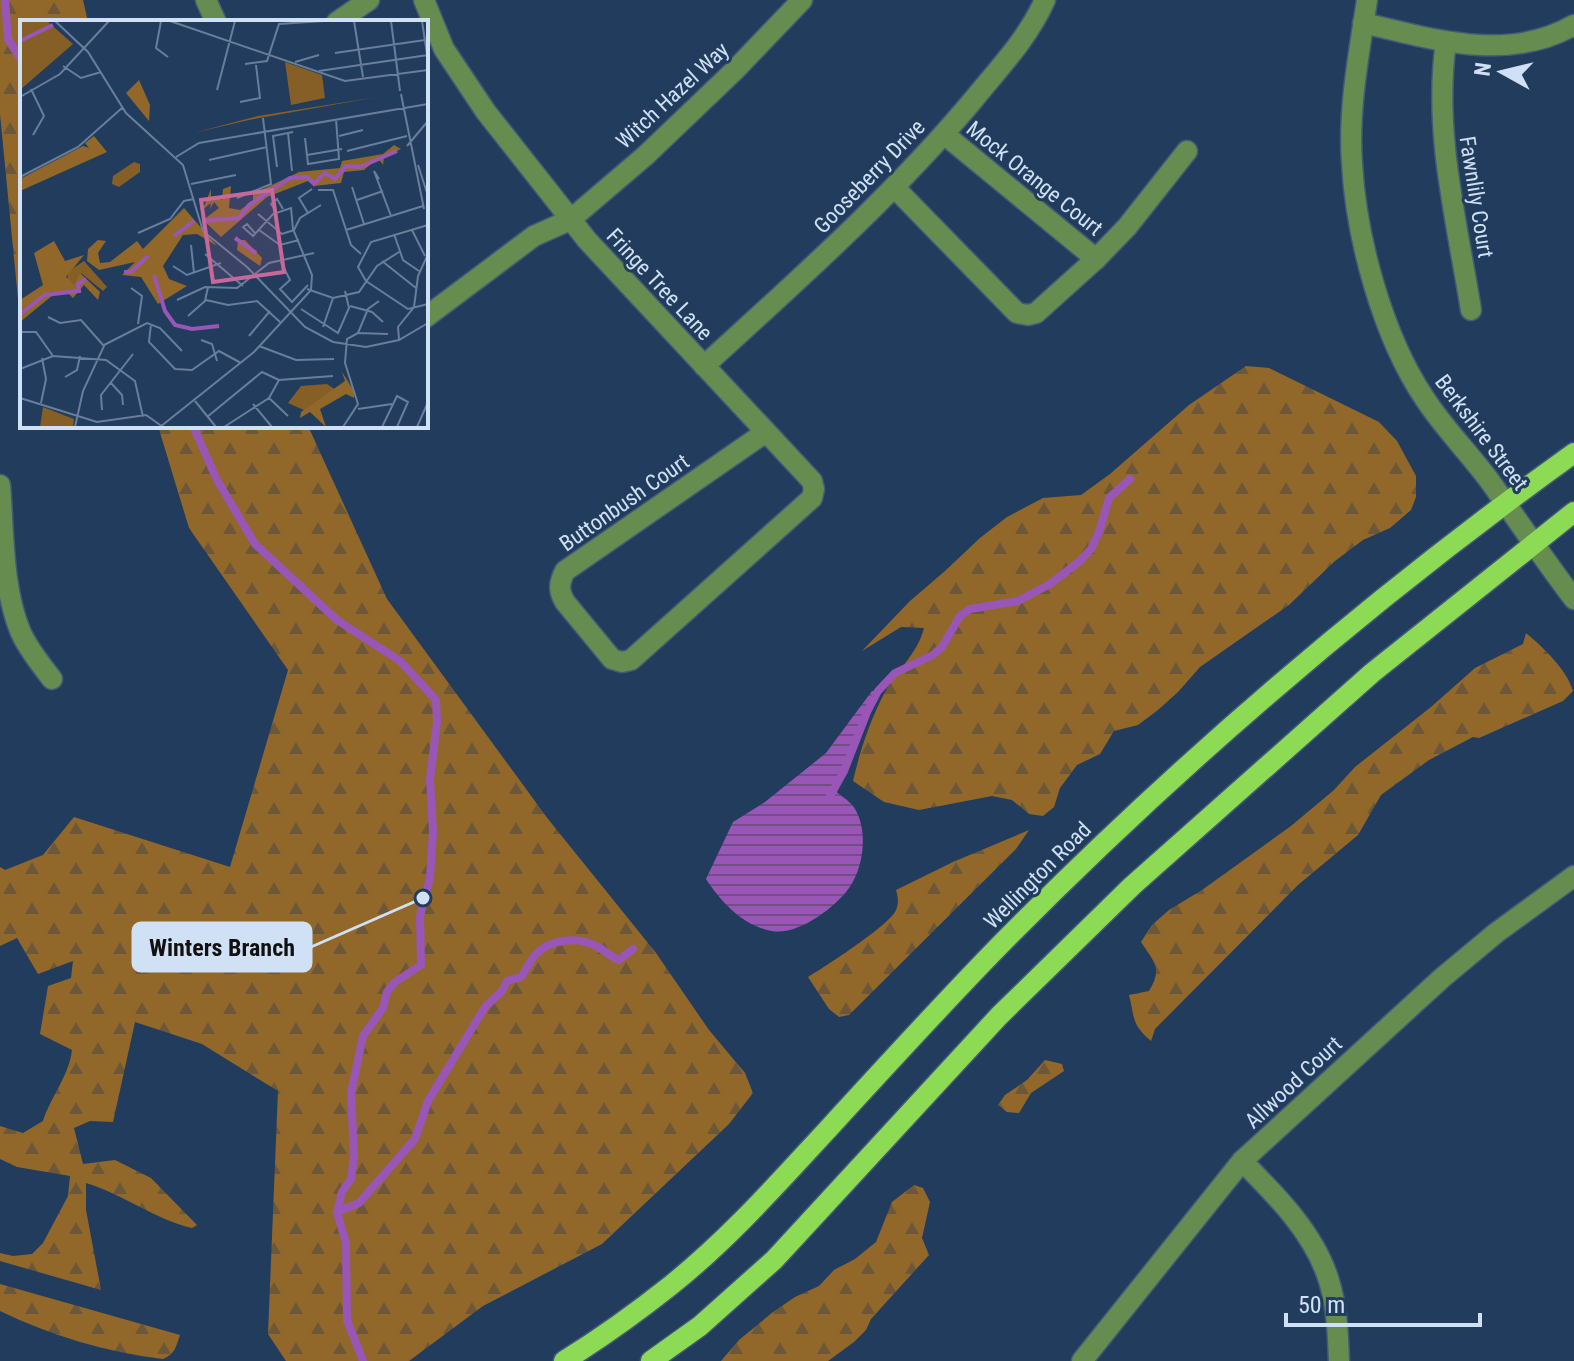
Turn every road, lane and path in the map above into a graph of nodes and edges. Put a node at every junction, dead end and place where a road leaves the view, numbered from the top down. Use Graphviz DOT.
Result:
graph roads {
  1 [pos="206,0"];
  2 [pos="369,0"];
  3 [pos="424,0"];
  4 [pos="802,0"];
  5 [pos="1045,0"];
  6 [pos="1367,0"];
  7 [pos="215,20"];
  8 [pos="340,20"];
  9 [pos="1363,23"];
  10 [pos="1574,25"];
  11 [pos="1446,42"];
  12 [pos="944,134"];
  13 [pos="1187,151"];
  14 [pos="895,188"];
  15 [pos="570,220"];
  16 [pos="1096,259"];
  17 [pos="1471,310"];
  18 [pos="428,316"];
  19 [pos="704,366"];
  20 [pos="766,432"];
  21 [pos="1574,453"];
  22 [pos="0,485"];
  23 [pos="1511,511"];
  24 [pos="1574,512"];
  25 [pos="1534,543"];
  26 [pos="730,570"];
  27 [pos="1574,599"];
  28 [pos="52,679"];
  29 [pos="1574,876"];
  30 [pos="1242,1161"];
  31 [pos="564,1361"];
  32 [pos="651,1361"];
  33 [pos="1082,1361"];
  34 [pos="1339,1361"];
  1 -- 7 [label="street"];
  2 -- 8 [label="street"];
  3 -- 15 [label="street, Fringe Tree Lane"];
  4 -- 15 [label="street, Witch Hazel Way"];
  5 -- 12 [label="street, Gooseberry Drive"];
  6 -- 9 [label="street, Berkshire Street"];
  9 -- 11 [label="street"];
  9 -- 23 [label="street, Berkshire Street"];
  10 -- 11 [label="street"];
  11 -- 17 [label="street, Fawnlily Court"];
  12 -- 14 [label="street, Gooseberry Drive"];
  12 -- 16 [label="street, Mock Orange Court"];
  13 -- 16 [label="street, Mock Orange Court"];
  14 -- 16 [label="street, Mock Orange Court"];
  14 -- 19 [label="street, Gooseberry Drive"];
  15 -- 18 [label="street, Witch Hazel Way"];
  15 -- 19 [label="street, Fringe Tree Lane"];
  19 -- 20 [label="street, Fringe Tree Lane"];
  20 -- 26 [label="street, Fringe Tree Lane"];
  20 -- 26 [label="street, Buttonbush Court"];
  21 -- 23 [label="main road, Wellington Road"];
  22 -- 28 [label="street"];
  23 -- 25 [label="street, Berkshire Street"];
  23 -- 31 [label="main road, Wellington Road"];
  24 -- 25 [label="main road"];
  25 -- 27 [label="street, Berkshire Street"];
  25 -- 32 [label="main road"];
  29 -- 30 [label="street, Allwood Court"];
  30 -- 33 [label="street, Allwood Court"];
  30 -- 34 [label="street"];
}
